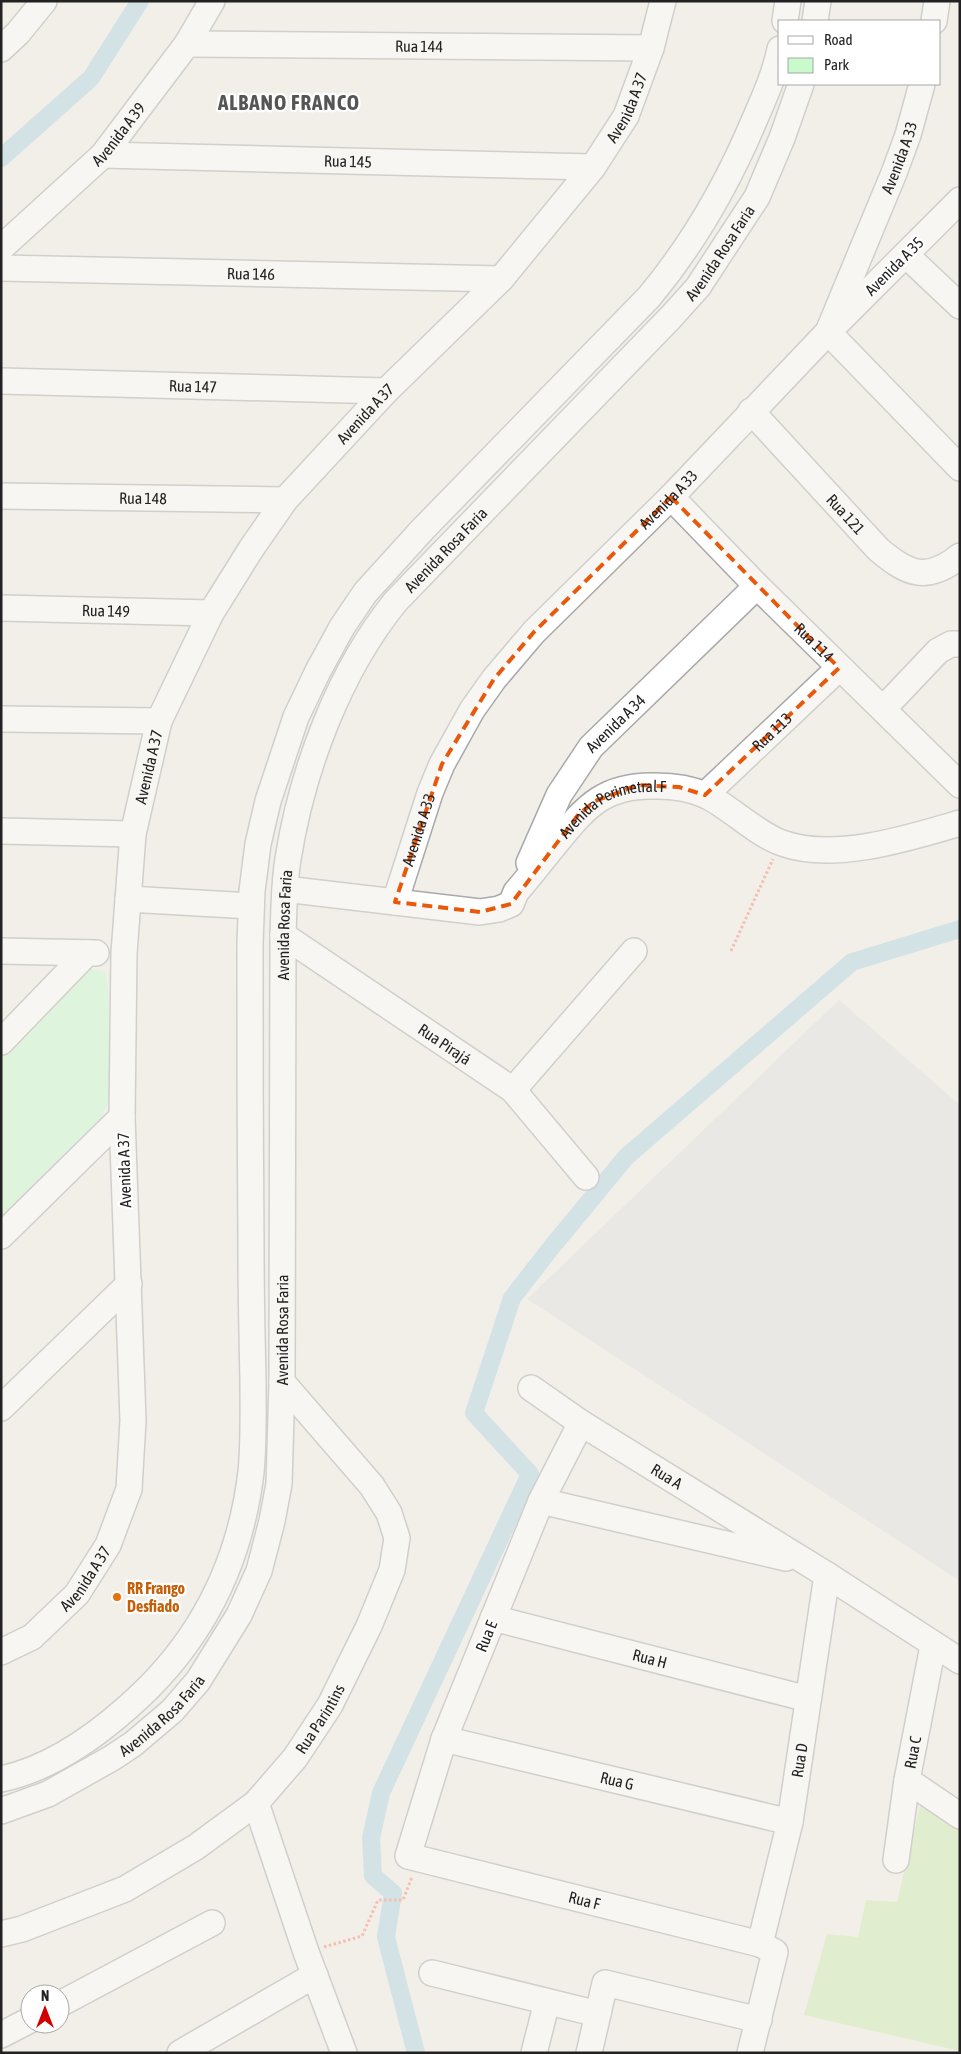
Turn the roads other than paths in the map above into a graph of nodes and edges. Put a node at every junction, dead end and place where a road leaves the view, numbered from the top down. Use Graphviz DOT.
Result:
graph roads {
  1 [pos="44,1"];
  2 [pos="212,1"];
  3 [pos="663,1"];
  4 [pos="788,1"];
  5 [pos="818,1"];
  6 [pos="937,1"];
  7 [pos="785,20"];
  8 [pos="815,20"];
  9 [pos="934,20"];
  10 [pos="188,44"];
  11 [pos="651,48"];
  12 [pos="1,49"];
  13 [pos="778,55"];
  14 [pos="801,85"];
  15 [pos="922,85"];
  16 [pos="103,155"];
  17 [pos="593,167"];
  18 [pos="960,200"];
  19 [pos="1,248"];
  20 [pos="906,255"];
  21 [pos="1,268"];
  22 [pos="501,279"];
  23 [pos="960,306"];
  24 [pos="828,332"];
  25 [pos="1,381"];
  26 [pos="386,391"];
  27 [pos="751,411"];
  28 [pos="960,468"];
  29 [pos="1,496"];
  30 [pos="671,497"];
  31 [pos="285,500"];
  32 [pos="960,556"];
  33 [pos="757,586"];
  34 [pos="1,608"];
  35 [pos="211,613"];
  36 [pos="960,644"];
  37 [pos="839,668"];
  38 [pos="883,709"];
  39 [pos="1,719"];
  40 [pos="159,721"];
  41 [pos="960,785"];
  42 [pos="705,795"];
  43 [pos="960,823"];
  44 [pos="1,831"];
  45 [pos="133,834"];
  46 [pos="285,889"];
  47 [pos="516,892"];
  48 [pos="128,899"];
  49 [pos="395,902"];
  50 [pos="251,906"];
  51 [pos="283,940"];
  52 [pos="250,943"];
  53 [pos="1,950"];
  54 [pos="634,951"];
  55 [pos="87,953"];
  56 [pos="124,953"];
  57 [pos="1,1042"];
  58 [pos="513,1090"];
  59 [pos="122,1117"];
  60 [pos="586,1177"];
  61 [pos="1,1236"];
  62 [pos="281,1264"];
  63 [pos="251,1265"];
  64 [pos="129,1284"];
  65 [pos="282,1382"];
  66 [pos="531,1388"];
  67 [pos="1,1408"];
  68 [pos="581,1423"];
  69 [pos="541,1501"];
  70 [pos="806,1563"];
  71 [pos="827,1575"];
  72 [pos="493,1618"];
  73 [pos="934,1646"];
  74 [pos="1,1652"];
  75 [pos="960,1661"];
  76 [pos="808,1699"];
  77 [pos="444,1739"];
  78 [pos="1,1779"];
  79 [pos="907,1780"];
  80 [pos="256,1803"];
  81 [pos="1,1811"];
  82 [pos="960,1816"];
  83 [pos="790,1822"];
  84 [pos="414,1858"];
  85 [pos="896,1860"];
  86 [pos="212,1923"];
  87 [pos="1,1934"];
  88 [pos="760,1944"];
  89 [pos="432,1973"];
  90 [pos="315,1975"];
  91 [pos="70,1999"];
  92 [pos="547,2002"];
  93 [pos="598,2014"];
  94 [pos="758,2020"];
  95 [pos="20,2025"];
  96 [pos="1,2035"];
  97 [pos="180,2053"];
  98 [pos="344,2053"];
  99 [pos="534,2053"];
  100 [pos="589,2053"];
  101 [pos="750,2053"];
  1 -- 12 [label="street"];
  2 -- 10 [label="street, Avenida A 39"];
  3 -- 11 [label="street, Avenida A 37"];
  4 -- 7 [label="street"];
  5 -- 8 [label="street"];
  6 -- 9 [label="street"];
  10 -- 11 [label="street, Rua 144"];
  10 -- 16 [label="street, Avenida A 39"];
  11 -- 17 [label="street, Avenida A 37"];
  13 -- 50 [label="street, Avenida Rosa Faria"];
  14 -- 46 [label="street, Avenida Rosa Faria"];
  15 -- 24 [label="street, Avenida A 33"];
  16 -- 17 [label="street, Rua 145"];
  16 -- 19 [label="street, Avenida A 39"];
  17 -- 22 [label="street, Avenida A 37"];
  18 -- 20 [label="street, Avenida A 35"];
  20 -- 23 [label="street"];
  20 -- 24 [label="street, Avenida A 35"];
  21 -- 22 [label="street, Rua 146"];
  22 -- 26 [label="street, Avenida A 37"];
  24 -- 27 [label="street, Avenida A 33"];
  24 -- 28 [label="street"];
  25 -- 26 [label="street, Rua 147"];
  26 -- 31 [label="street, Avenida A 37"];
  27 -- 30 [label="street, Avenida A 33"];
  27 -- 32 [label="street, Rua 121"];
  29 -- 31 [label="street, Rua 148"];
  30 -- 33 [label="street, Rua 114"];
  30 -- 49 [label="street, Avenida A 33"];
  31 -- 35 [label="street, Avenida A 37"];
  33 -- 37 [label="street, Rua 114"];
  33 -- 47 [label="street, Avenida A 34"];
  34 -- 35 [label="street, Rua 149"];
  35 -- 40 [label="street, Avenida A 37"];
  36 -- 38 [label="street"];
  37 -- 38 [label="street, Rua 114"];
  37 -- 42 [label="street, Rua 113"];
  38 -- 41 [label="street, Rua 114"];
  39 -- 40 [label="street"];
  40 -- 45 [label="street, Avenida A 37"];
  42 -- 43 [label="street, Avenida Perimetral F"];
  42 -- 47 [label="street, Avenida Perimetral F"];
  44 -- 45 [label="street"];
  45 -- 48 [label="street, Avenida A 37"];
  46 -- 49 [label="street, Avenida Perimetral F"];
  46 -- 51 [label="street, Avenida Rosa Faria"];
  47 -- 49 [label="street, Avenida Perimetral F"];
  48 -- 50 [label="street"];
  48 -- 56 [label="street, Avenida A 37"];
  50 -- 52 [label="street, Avenida Rosa Faria"];
  51 -- 52 [label="street"];
  51 -- 58 [label="street, Rua Pirajá"];
  51 -- 62 [label="street, Avenida Rosa Faria"];
  52 -- 63 [label="street, Avenida Rosa Faria"];
  53 -- 55 [label="street"];
  54 -- 58 [label="street"];
  55 -- 56 [label="street"];
  55 -- 57 [label="street"];
  56 -- 59 [label="street, Avenida A 37"];
  58 -- 60 [label="street, Rua Pirajá"];
  59 -- 61 [label="street"];
  59 -- 64 [label="street, Avenida A 37"];
  62 -- 63 [label="street"];
  62 -- 65 [label="street, Avenida Rosa Faria"];
  63 -- 78 [label="street, Avenida Rosa Faria"];
  64 -- 67 [label="street"];
  64 -- 74 [label="street, Avenida A 37"];
  65 -- 80 [label="street, Rua Parintins"];
  65 -- 81 [label="street, Avenida Rosa Faria"];
  66 -- 68 [label="street, Rua A"];
  68 -- 69 [label="street, Rua E"];
  68 -- 70 [label="street, Rua A"];
  69 -- 70 [label="street, Rua A"];
  69 -- 72 [label="street, Rua E"];
  70 -- 71 [label="street, Rua A"];
  71 -- 73 [label="street, Rua A"];
  71 -- 76 [label="street, Rua D"];
  72 -- 76 [label="street, Rua H"];
  72 -- 77 [label="street, Rua E"];
  73 -- 75 [label="street, Rua A"];
  73 -- 79 [label="street, Rua C"];
  76 -- 83 [label="street, Rua D"];
  77 -- 83 [label="street, Rua G"];
  77 -- 84 [label="street, Rua E"];
  79 -- 82 [label="street"];
  79 -- 85 [label="street, Rua C"];
  80 -- 87 [label="street, Rua Parintins"];
  80 -- 90 [label="street"];
  83 -- 88 [label="street, Rua D"];
  84 -- 88 [label="street, Rua F"];
  86 -- 91 [label="street"];
  88 -- 94 [label="street"];
  89 -- 92 [label="street"];
  90 -- 97 [label="street"];
  90 -- 98 [label="street"];
  92 -- 93 [label="street"];
  92 -- 99 [label="street"];
  93 -- 94 [label="street"];
  93 -- 100 [label="street"];
  94 -- 101 [label="street"];
  95 -- 96 [label="street"];
}
